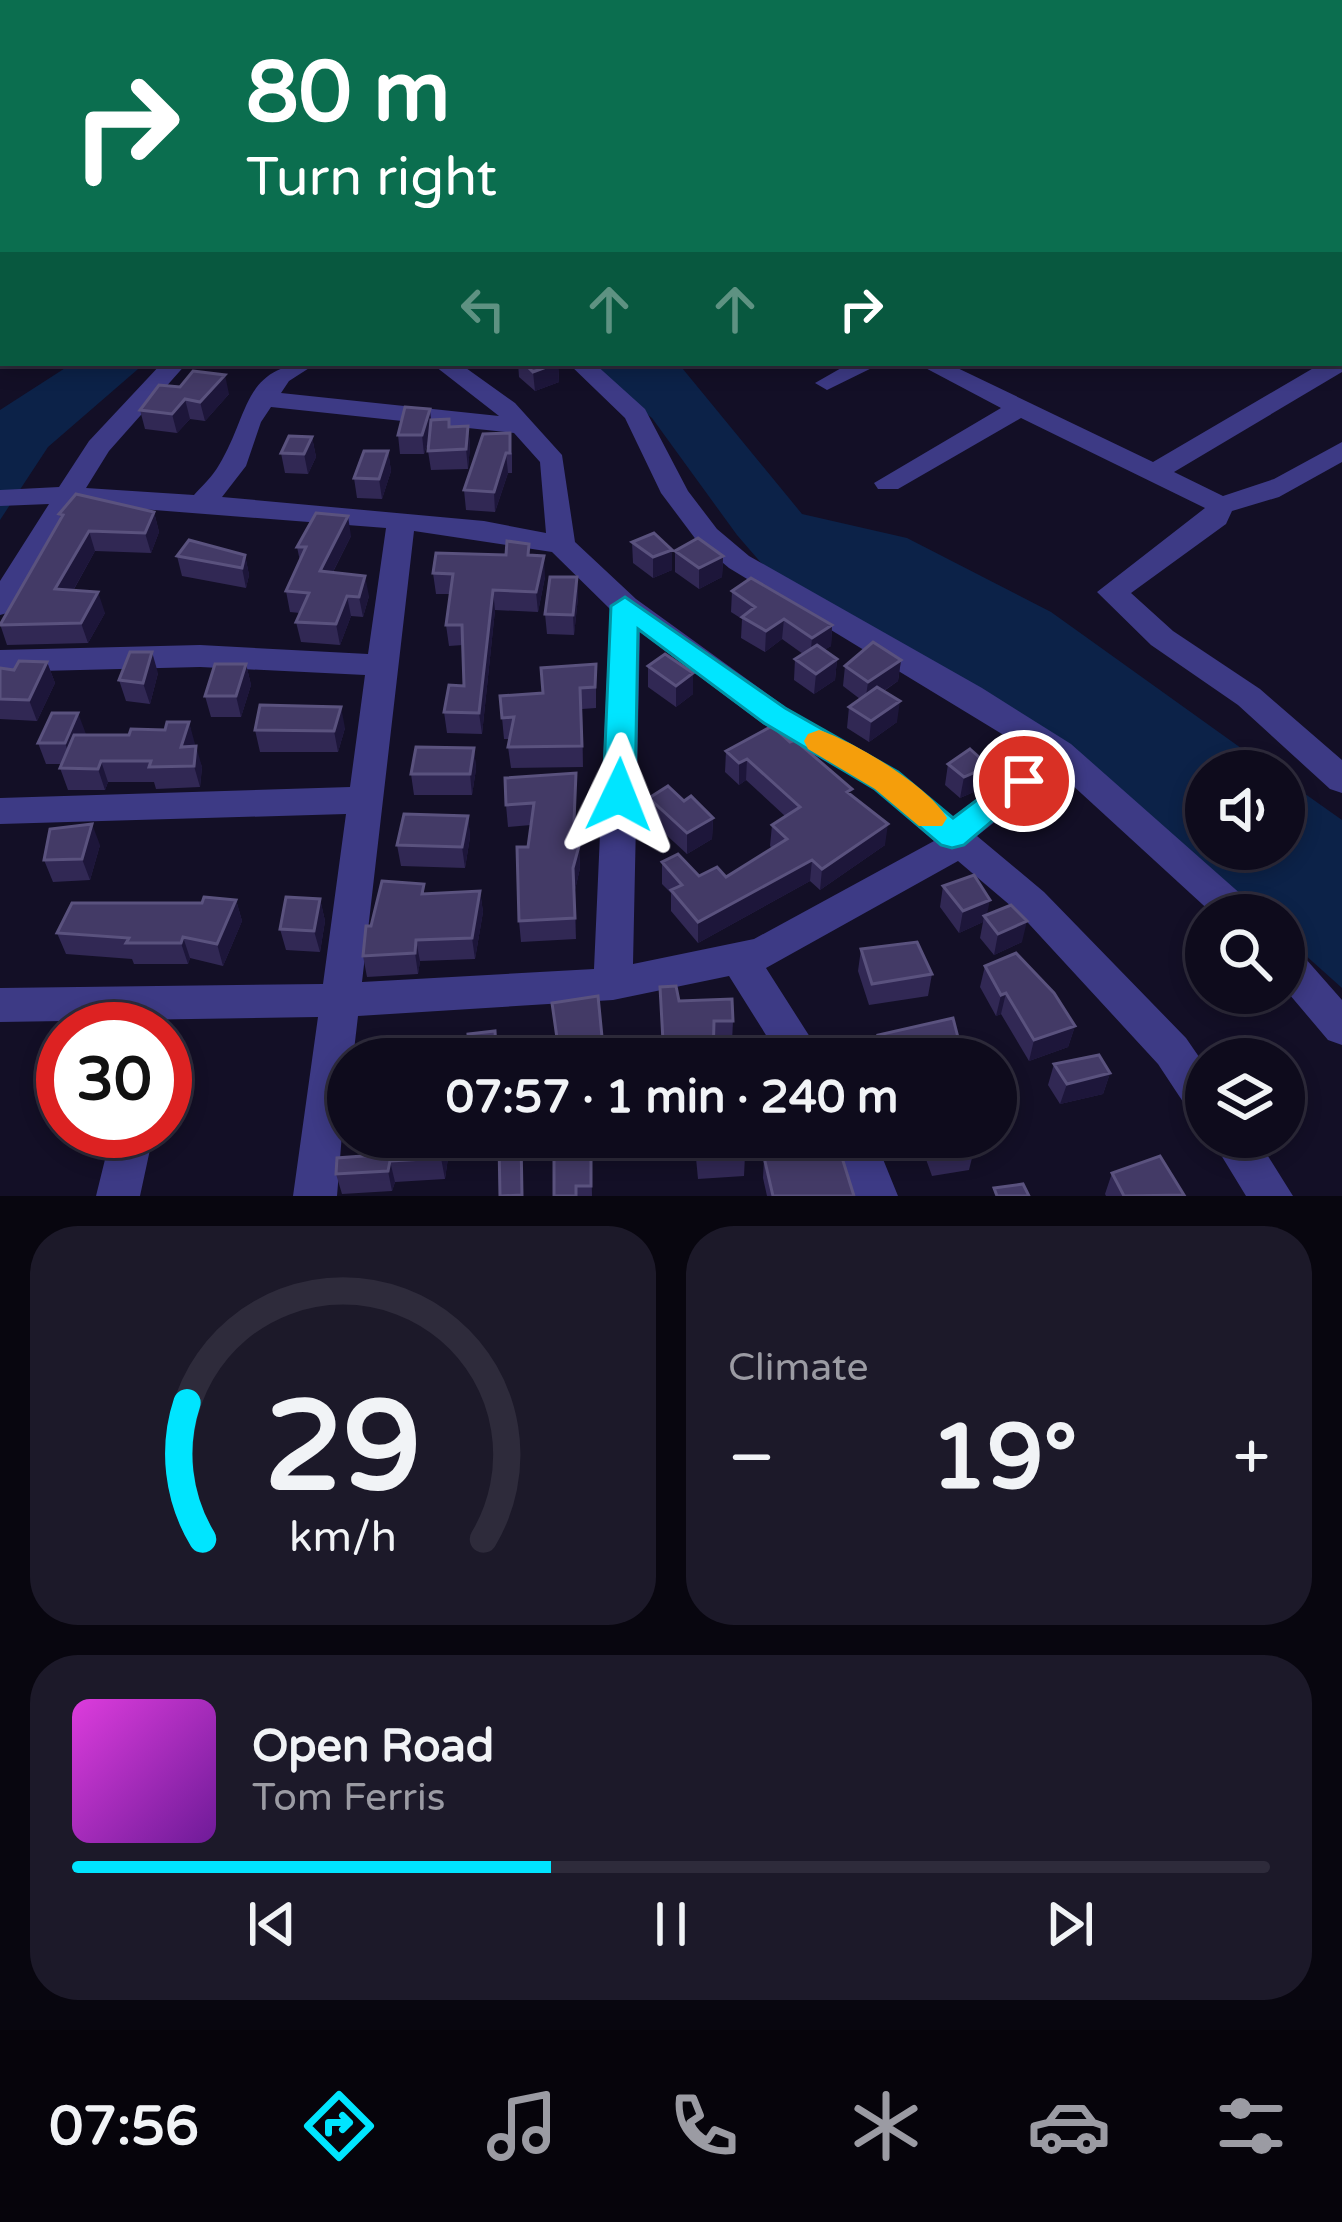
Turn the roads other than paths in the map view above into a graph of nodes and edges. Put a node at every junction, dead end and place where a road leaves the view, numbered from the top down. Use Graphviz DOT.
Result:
graph roads {
  1 [pos="173,366"];
  2 [pos="299,366"];
  3 [pos="447,366"];
  4 [pos="583,366"];
  5 [pos="864,366"];
  6 [pos="934,366"];
  7 [pos="1334,366"];
  8 [pos="827,383"];
  9 [pos="264,399"];
  10 [pos="1021,407"];
  11 [pos="522,426"];
  12 [pos="1342,450"];
  13 [pos="1155,472"];
  14 [pos="888,483"];
  15 [pos="70,495"];
  16 [pos="0,498"];
  17 [pos="201,505"];
  18 [pos="1220,505"];
  19 [pos="400,521"];
  20 [pos="561,545"];
  21 [pos="0,605"];
  22 [pos="625,606"];
  23 [pos="0,661"];
  24 [pos="383,665"];
  25 [pos="1059,753"];
  26 [pos="1342,780"];
  27 [pos="365,800"];
  28 [pos="0,811"];
  29 [pos="957,840"];
  30 [pos="1216,894"];
  31 [pos="738,958"];
  32 [pos="613,984"];
  33 [pos="1305,985"];
  34 [pos="340,1000"];
  35 [pos="0,1005"];
  36 [pos="36,1007"];
  37 [pos="192,1013"];
  38 [pos="1342,1028"];
  39 [pos="790,1038"];
  40 [pos="1185,1070"];
  41 [pos="127,1158"];
  42 [pos="861,1158"];
  43 [pos="1245,1158"];
  44 [pos="118,1196"];
  45 [pos="315,1196"];
  46 [pos="876,1196"];
  47 [pos="1271,1196"];
  1 -- 15 [label="street"];
  2 -- 9 [label="street"];
  3 -- 11 [label="street"];
  4 -- 25 [label="street"];
  5 -- 8 [label="street"];
  6 -- 10 [label="street"];
  7 -- 13 [label="street"];
  9 -- 11 [label="street"];
  9 -- 17 [label="street"];
  10 -- 13 [label="street"];
  10 -- 14 [label="street"];
  11 -- 20 [label="street"];
  12 -- 18 [label="street"];
  13 -- 18 [label="street"];
  15 -- 16 [label="street"];
  15 -- 17 [label="street"];
  15 -- 21 [label="street"];
  17 -- 19 [label="street"];
  18 -- 26 [label="street"];
  19 -- 20 [label="street"];
  19 -- 24 [label="street"];
  20 -- 22 [label="street"];
  22 -- 29 [label="street"];
  22 -- 32 [label="street"];
  23 -- 24 [label="street"];
  24 -- 27 [label="street"];
  25 -- 29 [label="street"];
  25 -- 30 [label="street"];
  27 -- 28 [label="street"];
  27 -- 34 [label="street"];
  29 -- 31 [label="street"];
  29 -- 40 [label="street"];
  31 -- 32 [label="street"];
  31 -- 39 [label="street"];
  32 -- 34 [label="street"];
  33 -- 38 [label="street"];
  34 -- 37 [label="street"];
  34 -- 45 [label="street"];
  35 -- 36 [label="street"];
  41 -- 44 [label="street"];
  42 -- 46 [label="street"];
  43 -- 47 [label="street"];
}
